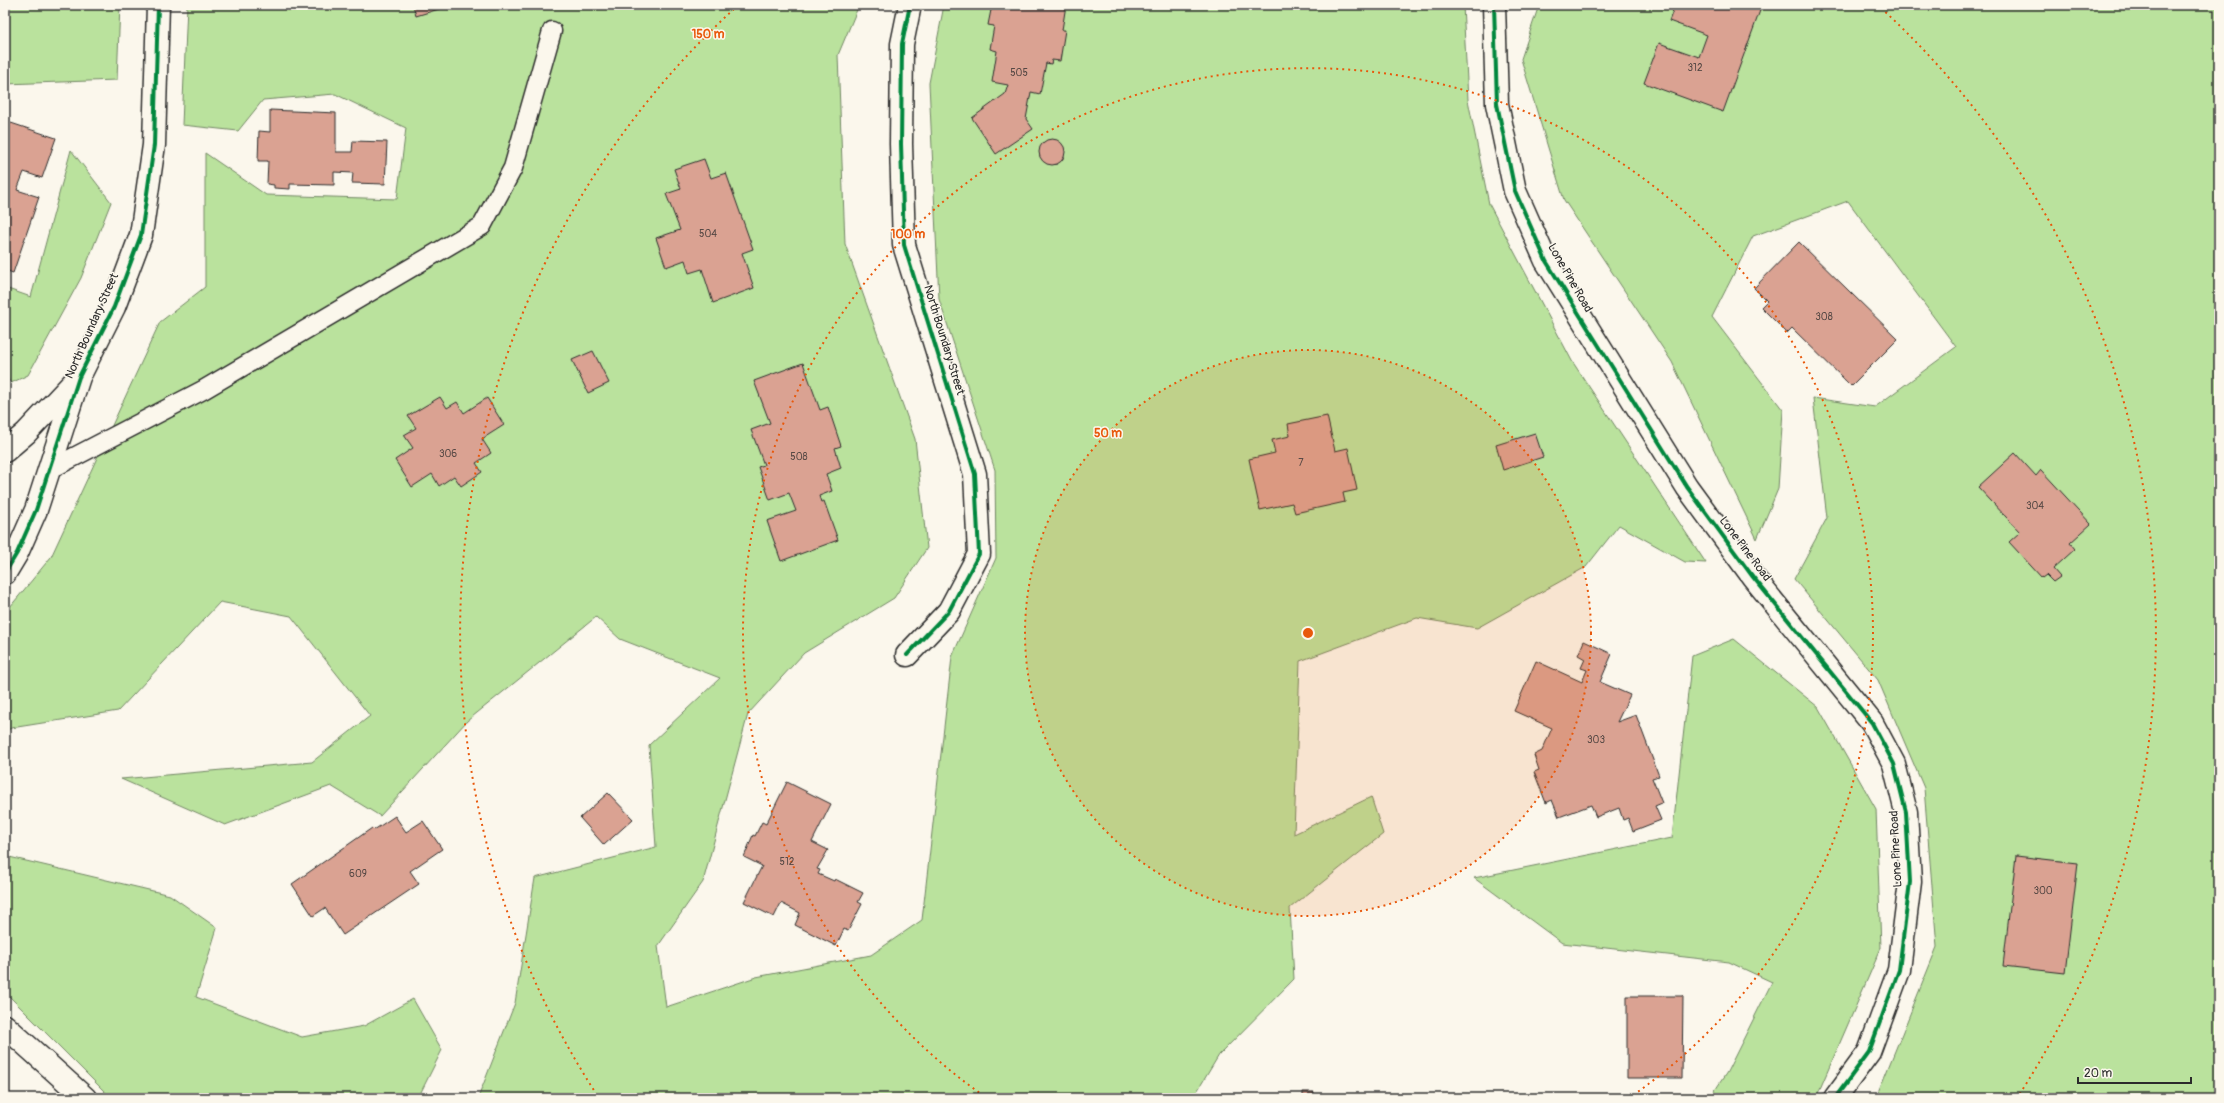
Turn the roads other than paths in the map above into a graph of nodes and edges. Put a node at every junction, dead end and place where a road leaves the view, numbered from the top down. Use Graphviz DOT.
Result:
graph roads {
  1 [pos="158,5"];
  2 [pos="910,5"];
  3 [pos="1494,5"];
  4 [pos="552,31"];
  5 [pos="79,377"];
  6 [pos="5,451"];
  7 [pos="49,470"];
  8 [pos="5,573"];
  9 [pos="907,655"];
  10 [pos="5,1026"];
  11 [pos="85,1098"];
  12 [pos="1835,1098"];
  1 -- 5 [label="street, North Boundary Street"];
  2 -- 9 [label="street, North Boundary Street"];
  3 -- 12 [label="street, Lone Pine Road"];
  4 -- 7 [label="lane"];
  5 -- 6 [label="street, North Boundary Street"];
  5 -- 7 [label="street, North Boundary Street"];
  7 -- 8 [label="street, North Boundary Street"];
  10 -- 11 [label="street"];
}
